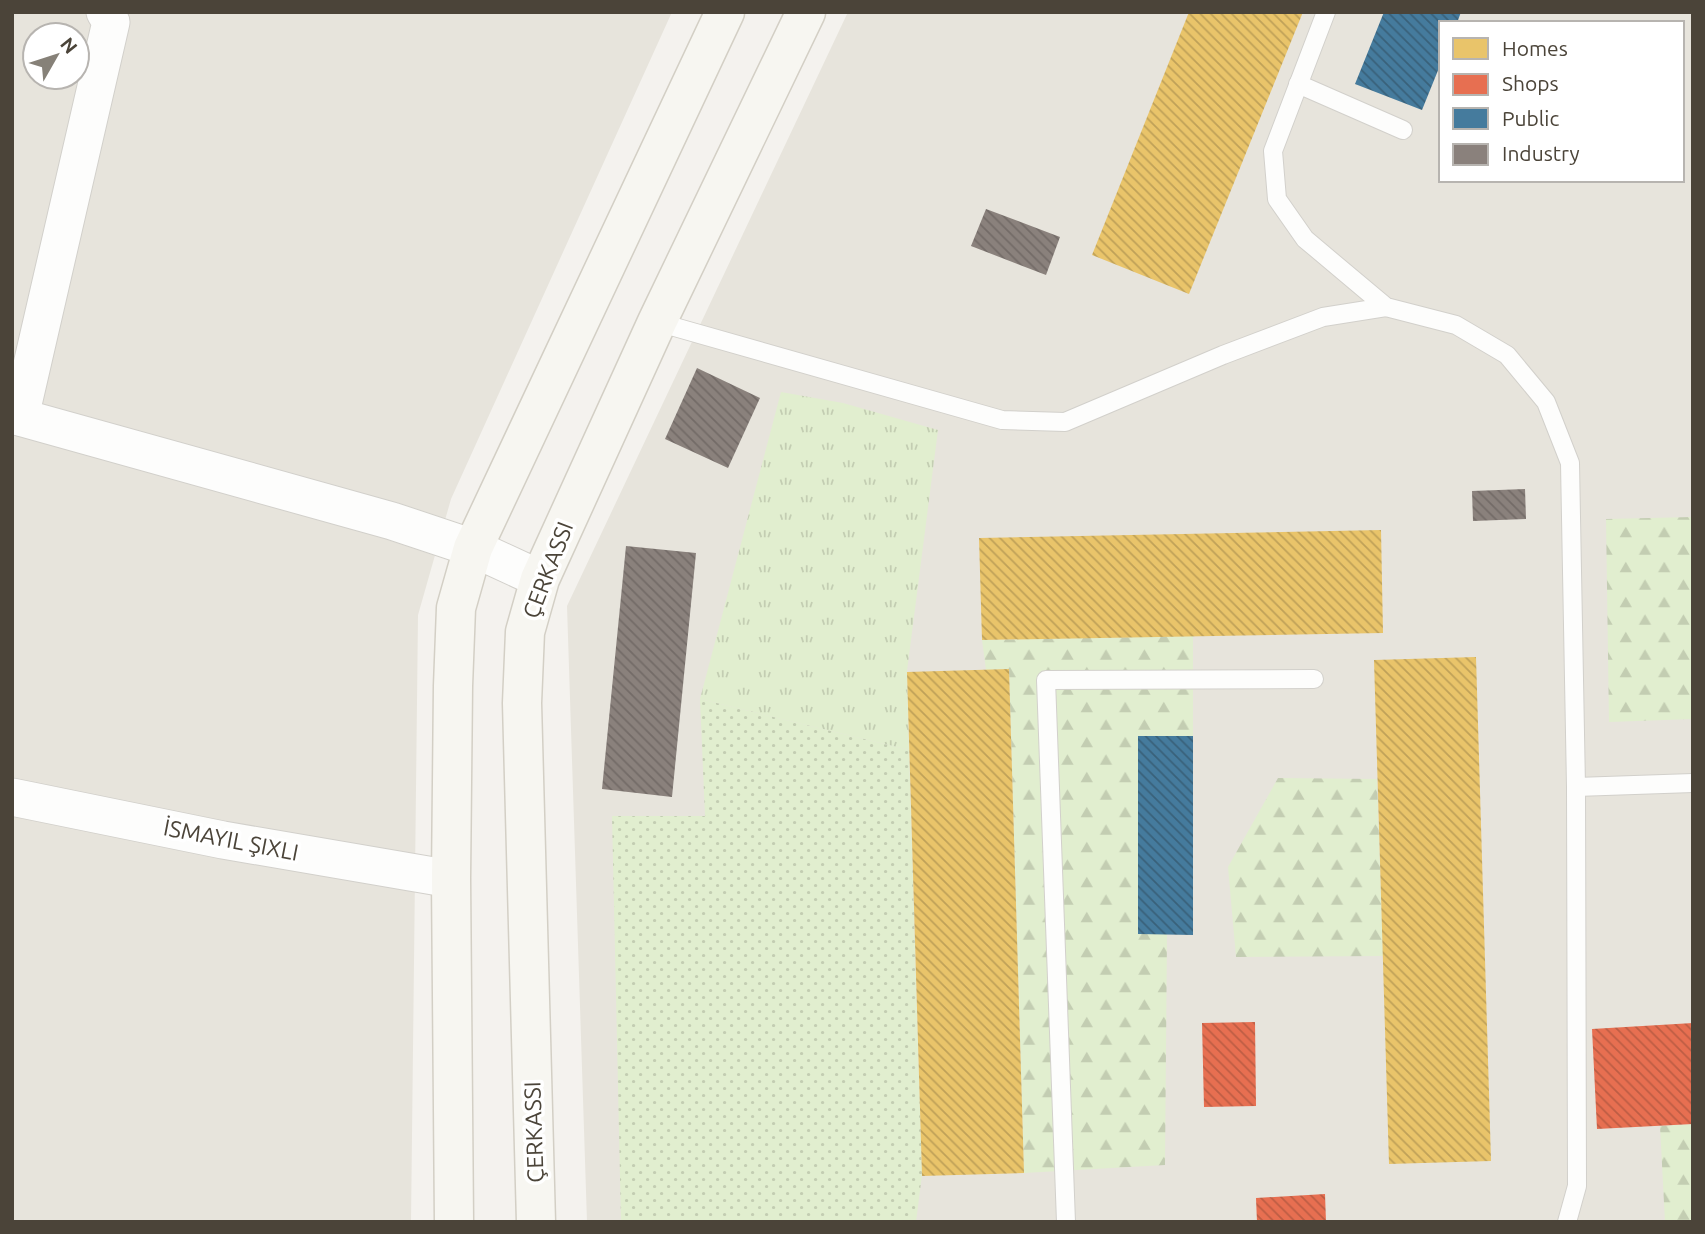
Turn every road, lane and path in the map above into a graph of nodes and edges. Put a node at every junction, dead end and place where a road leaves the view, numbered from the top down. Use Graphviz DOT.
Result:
graph roads {
  1 [pos="725,12"];
  2 [pos="806,12"];
  3 [pos="1326,12"];
  4 [pos="114,15"];
  5 [pos="1298,84"];
  6 [pos="1403,130"];
  7 [pos="1386,307"];
  8 [pos="657,322"];
  9 [pos="16,416"];
  10 [pos="473,548"];
  11 [pos="540,579"];
  12 [pos="1314,679"];
  13 [pos="1693,783"];
  14 [pos="1576,787"];
  15 [pos="12,797"];
  16 [pos="451,879"];
  17 [pos="454,1222"];
  18 [pos="536,1222"];
  19 [pos="1066,1222"];
  20 [pos="1567,1222"];
  1 -- 10 [label="street"];
  2 -- 8 [label="street"];
  3 -- 5 [label="lane"];
  4 -- 9 [label="street"];
  5 -- 6 [label="lane"];
  5 -- 7 [label="lane"];
  7 -- 8 [label="lane"];
  7 -- 14 [label="lane"];
  8 -- 11 [label="street"];
  9 -- 10 [label="street"];
  10 -- 11 [label="street"];
  10 -- 16 [label="street"];
  11 -- 18 [label="street"];
  12 -- 19 [label="lane"];
  13 -- 14 [label="lane"];
  14 -- 20 [label="lane"];
  15 -- 16 [label="street"];
  16 -- 17 [label="street"];
}
